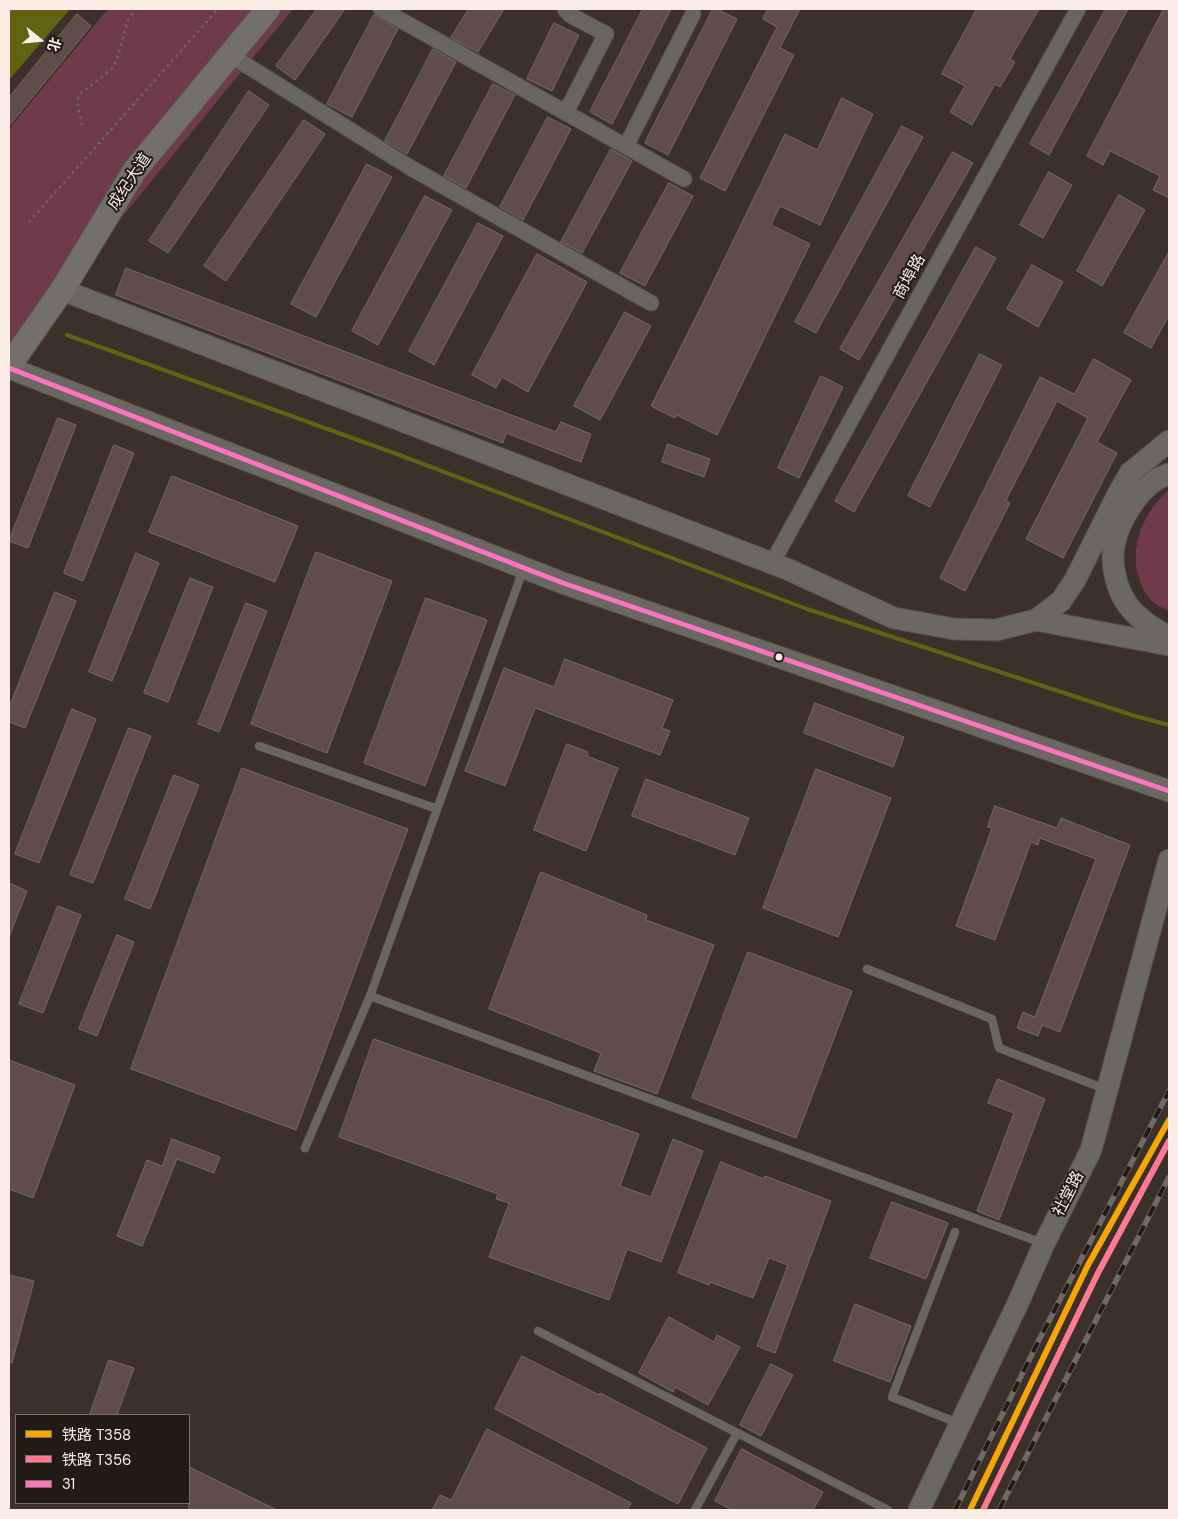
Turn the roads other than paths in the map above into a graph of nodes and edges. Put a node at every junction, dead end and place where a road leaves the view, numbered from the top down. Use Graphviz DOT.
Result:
graph roads {
  1 [pos="268,9"];
  2 [pos="381,9"];
  3 [pos="565,9"];
  4 [pos="1078,9"];
  5 [pos="693,14"];
  6 [pos="230,55"];
  7 [pos="566,112"];
  8 [pos="626,146"];
  9 [pos="684,179"];
  10 [pos="62,290"];
  11 [pos="651,303"];
  12 [pos="9,367"];
  13 [pos="1169,441"];
  14 [pos="1166,475"];
  15 [pos="772,563"];
  16 [pos="523,569"];
  17 [pos="1036,620"];
  18 [pos="1169,637"];
  19 [pos="1169,645"];
  20 [pos="259,746"];
  21 [pos="1169,791"];
  22 [pos="437,809"];
  23 [pos="1169,860"];
  24 [pos="867,969"];
  25 [pos="370,996"];
  26 [pos="1107,1089"];
  27 [pos="305,1148"];
  28 [pos="955,1232"];
  29 [pos="1044,1244"];
  30 [pos="538,1331"];
  31 [pos="960,1424"];
  32 [pos="737,1433"];
  33 [pos="695,1510"];
  34 [pos="888,1510"];
  35 [pos="919,1510"];
  1 -- 6 [label="main road, 成纪大道"];
  2 -- 7 [label="street"];
  3 -- 7 [label="street"];
  4 -- 15 [label="street, 商埠路"];
  5 -- 8 [label="street"];
  6 -- 10 [label="main road, 成纪大道"];
  6 -- 11 [label="street"];
  7 -- 8 [label="street"];
  8 -- 9 [label="street"];
  10 -- 12 [label="main road, 成纪大道"];
  10 -- 15 [label="main road"];
  12 -- 16 [label="main road"];
  13 -- 14 [label="main road"];
  13 -- 17 [label="main road"];
  14 -- 18 [label="main road"];
  15 -- 17 [label="main road"];
  16 -- 21 [label="main road"];
  16 -- 22 [label="lane"];
  17 -- 19 [label="main road"];
  20 -- 22 [label="lane"];
  22 -- 25 [label="lane"];
  23 -- 26 [label="main road, 社堂路"];
  24 -- 26 [label="lane"];
  25 -- 27 [label="lane"];
  25 -- 29 [label="lane"];
  26 -- 29 [label="main road, 社堂路"];
  28 -- 31 [label="lane"];
  29 -- 31 [label="main road, 社堂路"];
  30 -- 32 [label="lane"];
  31 -- 35 [label="main road, 社堂路"];
  32 -- 33 [label="lane"];
  32 -- 34 [label="lane"];
}
